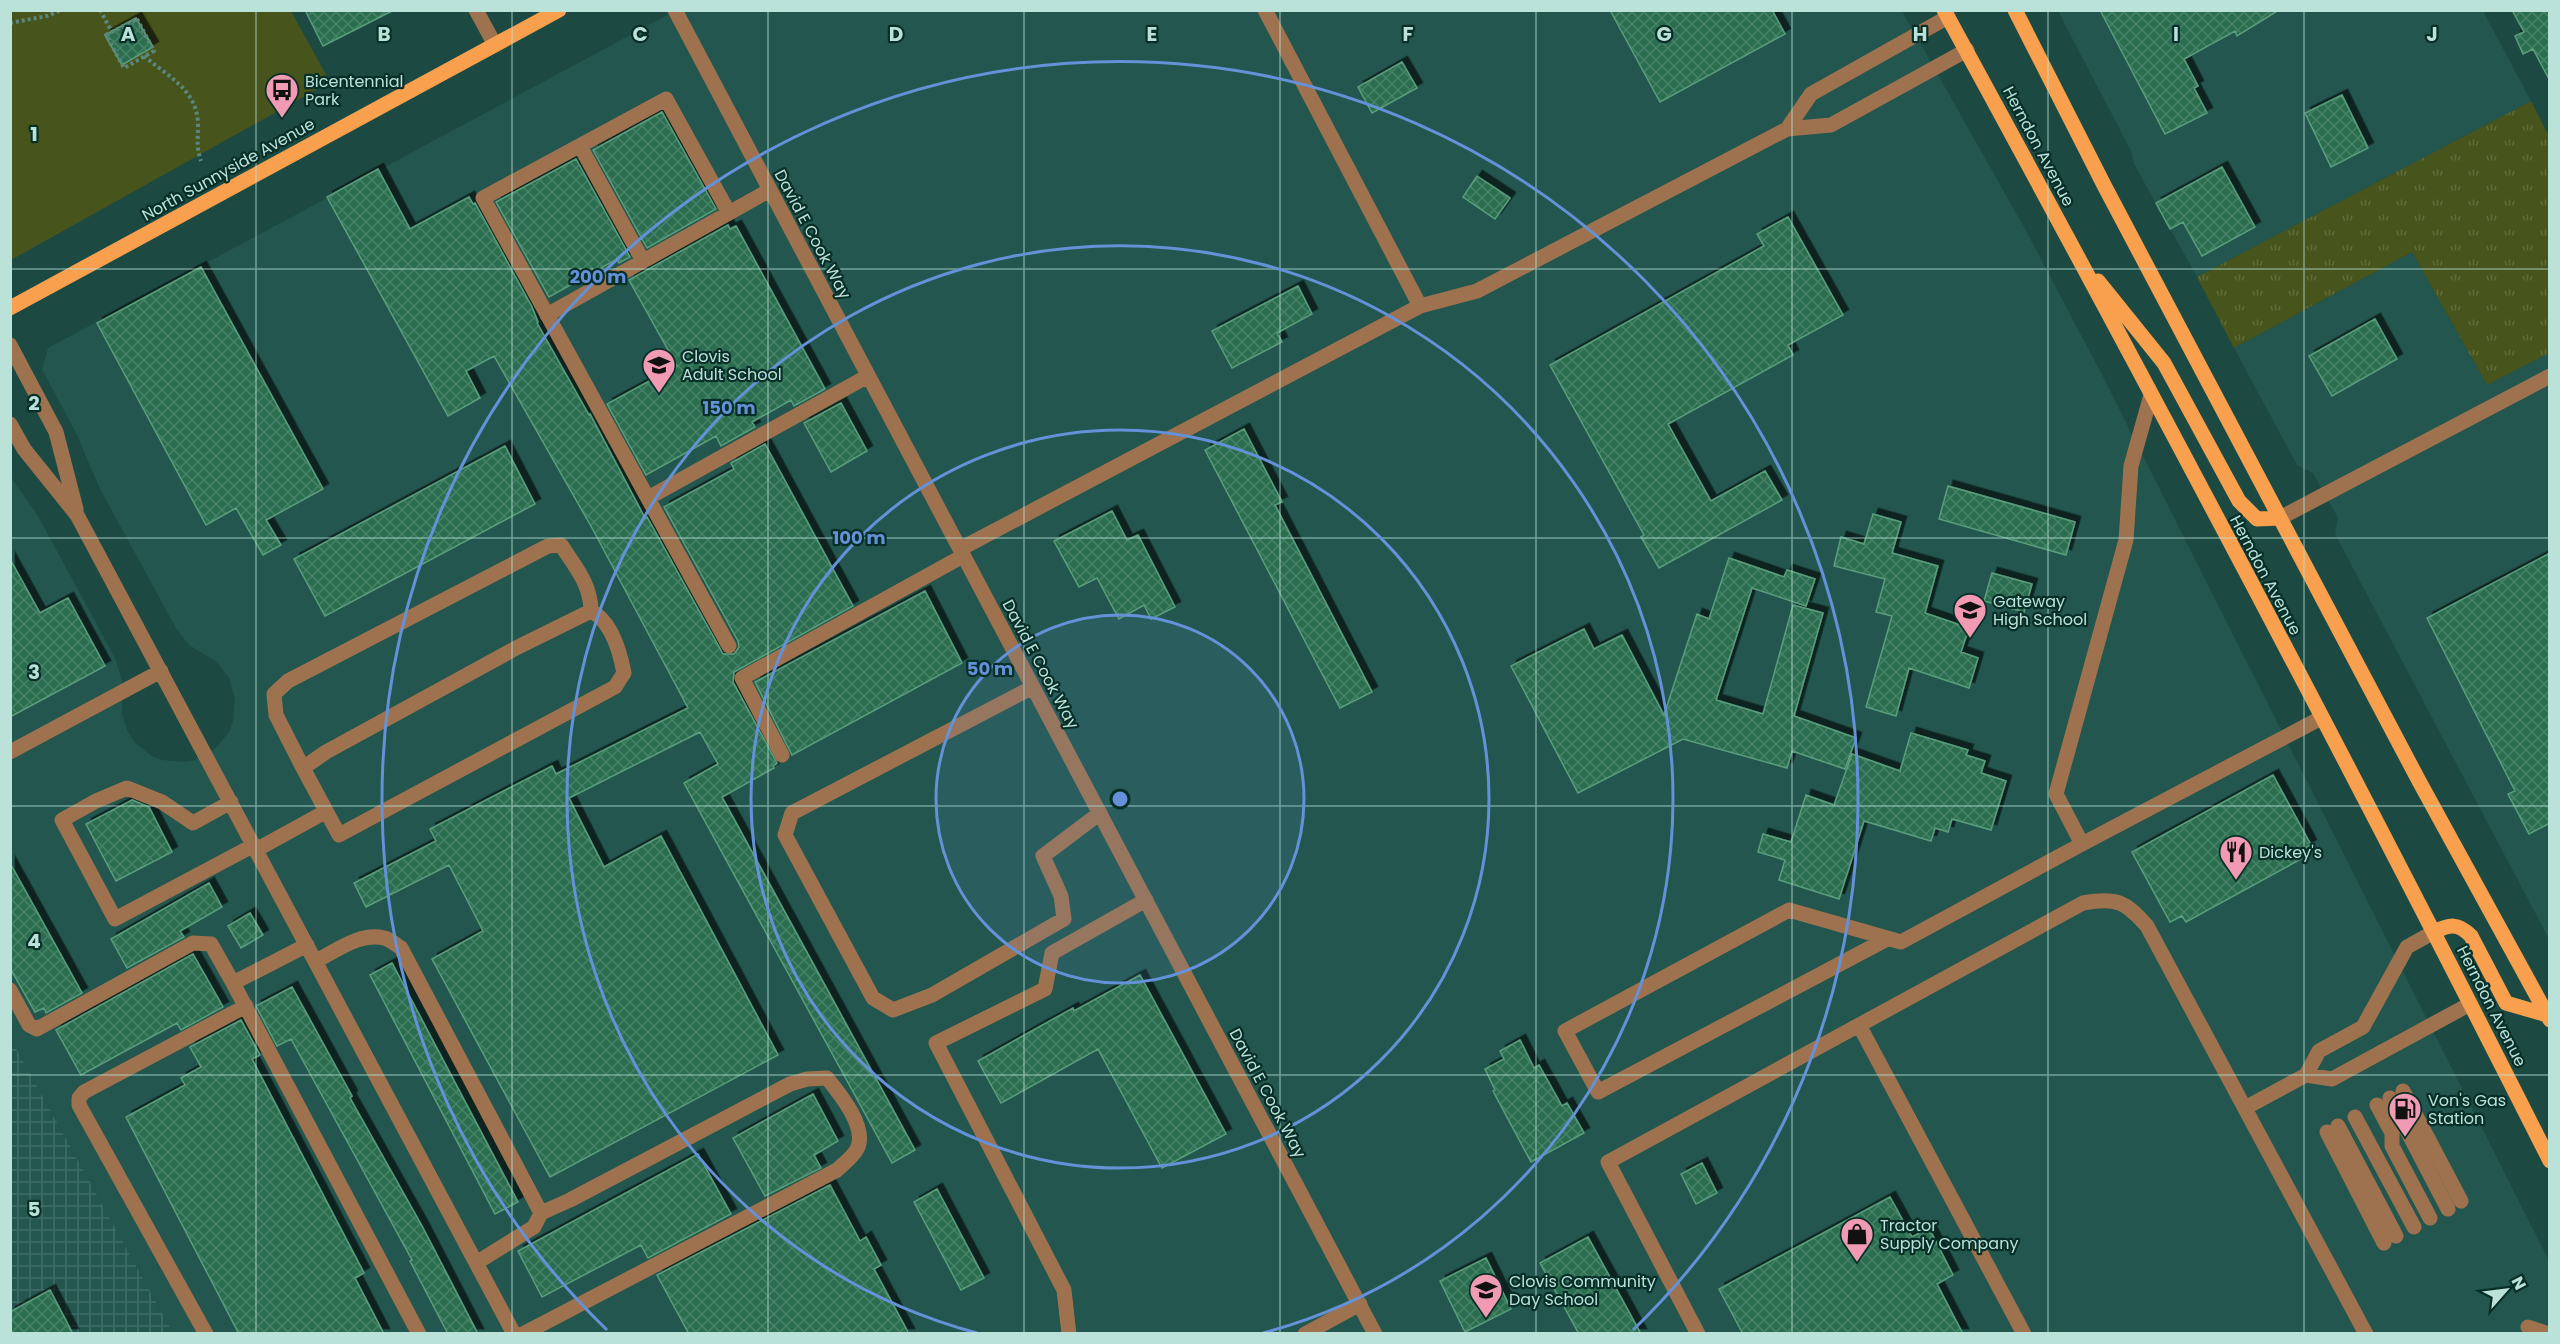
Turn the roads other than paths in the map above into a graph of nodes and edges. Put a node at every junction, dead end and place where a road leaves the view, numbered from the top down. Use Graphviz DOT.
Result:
graph roads {
  1 [pos="476,10"];
  2 [pos="559,10"];
  3 [pos="675,10"];
  4 [pos="1265,10"];
  5 [pos="2015,10"];
  6 [pos="1946,14"];
  7 [pos="495,45"];
  8 [pos="1967,50"];
  9 [pos="1787,129"];
  10 [pos="580,146"];
  11 [pos="770,190"];
  12 [pos="729,213"];
  13 [pos="2078,255"];
  14 [pos="643,261"];
  15 [pos="1420,306"];
  16 [pos="10,308"];
  17 [pos="547,315"];
  18 [pos="10,345"];
  19 [pos="868,376"];
  20 [pos="2550,376"];
  21 [pos="2151,395"];
  22 [pos="10,424"];
  23 [pos="648,498"];
  24 [pos="77,515"];
  25 [pos="2280,518"];
  26 [pos="962,552"];
  27 [pos="591,611"];
  28 [pos="729,646"];
  29 [pos="161,670"];
  30 [pos="1033,687"];
  31 [pos="2321,718"];
  32 [pos="10,752"];
  33 [pos="782,755"];
  34 [pos="303,768"];
  35 [pos="231,802"];
  36 [pos="325,812"];
  37 [pos="1100,813"];
  38 [pos="2082,844"];
  39 [pos="255,847"];
  40 [pos="1146,900"];
  41 [pos="2434,932"];
  42 [pos="1887,939"];
  43 [pos="307,945"];
  44 [pos="316,961"];
  45 [pos="233,983"];
  46 [pos="10,990"];
  47 [pos="2470,1004"];
  48 [pos="246,1006"];
  49 [pos="2549,1016"];
  50 [pos="1859,1025"];
  51 [pos="2306,1075"];
  52 [pos="2245,1108"];
  53 [pos="2355,1117"];
  54 [pos="2332,1129"];
  55 [pos="2550,1161"];
  56 [pos="2455,1205"];
  57 [pos="541,1213"];
  58 [pos="2430,1218"];
  59 [pos="2414,1227"];
  60 [pos="2390,1240"];
  61 [pos="476,1263"];
  62 [pos="1360,1304"];
  63 [pos="2528,1327"];
  64 [pos="206,1334"];
  65 [pos="419,1334"];
  66 [pos="514,1334"];
  67 [pos="523,1334"];
  68 [pos="1069,1334"];
  69 [pos="1305,1334"];
  70 [pos="1375,1334"];
  71 [pos="1698,1334"];
  72 [pos="2024,1334"];
  73 [pos="2366,1334"];
  74 [pos="2549,1334"];
  1 -- 7 [label="street"];
  2 -- 7 [label="main road, North Sunnyside Avenue"];
  3 -- 11 [label="street, David E Cook Way"];
  4 -- 15 [label="street"];
  5 -- 25 [label="main road"];
  6 -- 8 [label="main road, Herndon Avenue"];
  6 -- 9 [label="street"];
  7 -- 16 [label="main road, North Sunnyside Avenue"];
  8 -- 9 [label="street"];
  8 -- 13 [label="main road, Herndon Avenue"];
  9 -- 15 [label="street"];
  10 -- 12 [label="street"];
  10 -- 14 [label="street"];
  10 -- 17 [label="street"];
  11 -- 12 [label="street"];
  11 -- 19 [label="street, David E Cook Way"];
  12 -- 14 [label="street"];
  13 -- 21 [label="main road, Herndon Avenue"];
  13 -- 25 [label="main road"];
  14 -- 17 [label="street"];
  15 -- 26 [label="street"];
  17 -- 23 [label="street"];
  18 -- 24 [label="street"];
  19 -- 23 [label="street"];
  19 -- 26 [label="street, David E Cook Way"];
  20 -- 25 [label="street"];
  21 -- 31 [label="main road, Herndon Avenue"];
  21 -- 38 [label="street"];
  22 -- 24 [label="street"];
  23 -- 28 [label="street"];
  24 -- 29 [label="street"];
  25 -- 49 [label="main road"];
  26 -- 30 [label="street, David E Cook Way"];
  26 -- 33 [label="street"];
  27 -- 34 [label="street"];
  27 -- 34 [label="street"];
  27 -- 36 [label="street"];
  29 -- 32 [label="street"];
  29 -- 35 [label="street"];
  30 -- 37 [label="street, David E Cook Way"];
  30 -- 37 [label="street"];
  31 -- 38 [label="street"];
  31 -- 41 [label="main road, Herndon Avenue"];
  34 -- 36 [label="street"];
  35 -- 39 [label="street"];
  35 -- 39 [label="street"];
  36 -- 39 [label="street"];
  37 -- 40 [label="street, David E Cook Way"];
  38 -- 42 [label="street"];
  39 -- 43 [label="street"];
  40 -- 62 [label="street, David E Cook Way"];
  40 -- 68 [label="street"];
  41 -- 47 [label="main road, Herndon Avenue"];
  41 -- 49 [label="main road"];
  41 -- 51 [label="street"];
  42 -- 42 [label="street"];
  43 -- 44 [label="street"];
  43 -- 45 [label="street"];
  44 -- 57 [label="street"];
  44 -- 61 [label="street"];
  45 -- 46 [label="street"];
  45 -- 48 [label="street"];
  47 -- 51 [label="street"];
  47 -- 55 [label="main road, Herndon Avenue"];
  48 -- 64 [label="street"];
  48 -- 65 [label="street"];
  50 -- 52 [label="street"];
  50 -- 71 [label="street"];
  50 -- 72 [label="street"];
  51 -- 52 [label="street"];
  52 -- 73 [label="street"];
  53 -- 59 [label="street"];
  54 -- 60 [label="street"];
  56 -- 58 [label="street"];
  57 -- 61 [label="street"];
  57 -- 67 [label="street"];
  61 -- 66 [label="street"];
  62 -- 69 [label="street"];
  62 -- 70 [label="street, David E Cook Way"];
  63 -- 74 [label="street"];
}
